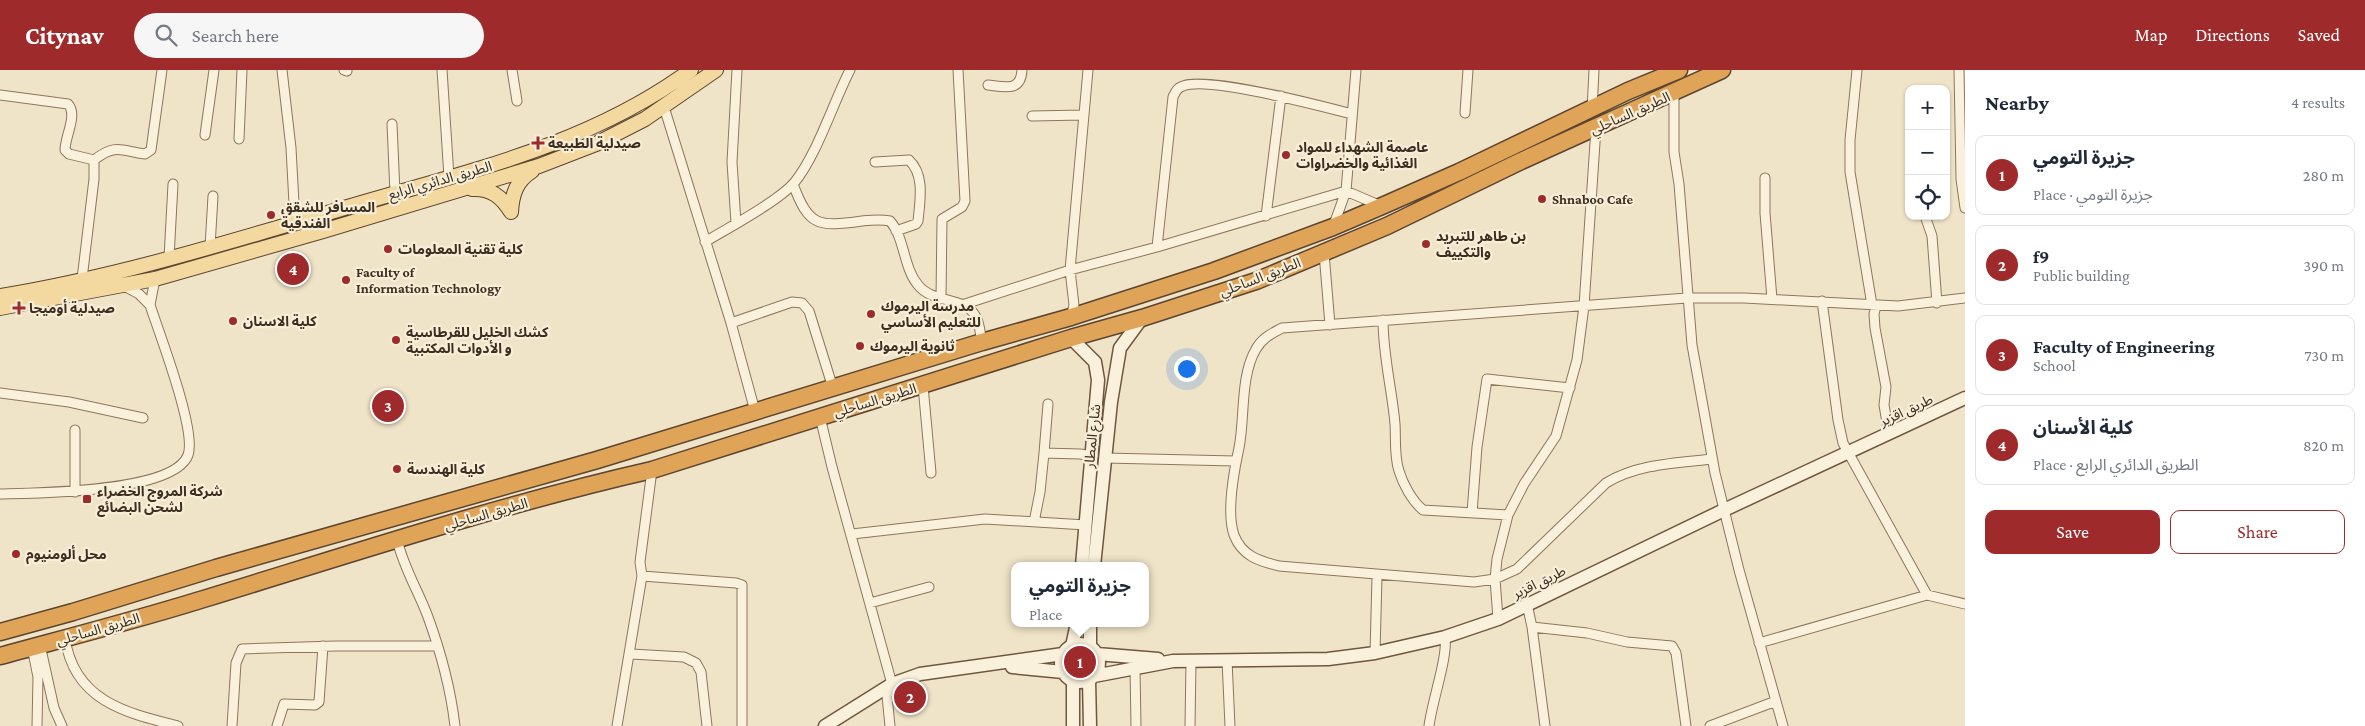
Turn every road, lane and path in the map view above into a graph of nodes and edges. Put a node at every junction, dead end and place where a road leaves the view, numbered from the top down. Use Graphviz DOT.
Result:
graph roads {
  1 [pos="162,70"];
  2 [pos="214,70"];
  3 [pos="242,70"];
  4 [pos="282,70"];
  5 [pos="442,70"];
  6 [pos="512,70"];
  7 [pos="691,70"];
  8 [pos="716,70"];
  9 [pos="737,70"];
  10 [pos="850,70"];
  11 [pos="958,70"];
  12 [pos="1022,70"];
  13 [pos="1088,70"];
  14 [pos="1356,70"];
  15 [pos="1468,70"];
  16 [pos="1594,70"];
  17 [pos="1679,70"];
  18 [pos="1722,70"];
  19 [pos="1857,70"];
  20 [pos="1959,70"];
  21 [pos="988,85"];
  22 [pos="1674,93"];
  23 [pos="0,95"];
  24 [pos="1281,96"];
  25 [pos="517,101"];
  26 [pos="664,107"];
  27 [pos="1592,110"];
  28 [pos="1465,113"];
  29 [pos="1352,114"];
  30 [pos="1083,115"];
  31 [pos="1032,116"];
  32 [pos="392,124"];
  33 [pos="1596,128"];
  34 [pos="205,135"];
  35 [pos="239,139"];
  36 [pos="94,160"];
  37 [pos="875,162"];
  38 [pos="539,166"];
  39 [pos="449,177"];
  40 [pos="1765,178"];
  41 [pos="1963,179"];
  42 [pos="173,184"];
  43 [pos="793,184"];
  44 [pos="464,189"];
  45 [pos="1346,191"];
  46 [pos="395,193"];
  47 [pos="213,196"];
  48 [pos="1382,206"];
  49 [pos="1965,208"];
  50 [pos="1266,216"];
  51 [pos="1926,220"];
  52 [pos="295,222"];
  53 [pos="736,223"];
  54 [pos="1333,227"];
  55 [pos="896,230"];
  56 [pos="705,242"];
  57 [pos="210,247"];
  58 [pos="1157,247"];
  59 [pos="1324,254"];
  60 [pos="169,258"];
  61 [pos="1070,270"];
  62 [pos="82,279"];
  63 [pos="155,279"];
  64 [pos="124,286"];
  65 [pos="0,296"];
  66 [pos="1687,298"];
  67 [pos="1965,298"];
  68 [pos="941,299"];
  69 [pos="1772,299"];
  70 [pos="1822,302"];
  71 [pos="1937,303"];
  72 [pos="966,304"];
  73 [pos="150,305"];
  74 [pos="1874,305"];
  75 [pos="1584,306"];
  76 [pos="0,308"];
  77 [pos="1071,317"];
  78 [pos="1142,318"];
  79 [pos="1383,320"];
  80 [pos="730,323"];
  81 [pos="1330,326"];
  82 [pos="1070,338"];
  83 [pos="982,342"];
  84 [pos="923,386"];
  85 [pos="833,388"];
  86 [pos="1570,388"];
  87 [pos="0,393"];
  88 [pos="1965,398"];
  89 [pos="1096,401"];
  90 [pos="1110,402"];
  91 [pos="1048,404"];
  92 [pos="755,411"];
  93 [pos="820,417"];
  94 [pos="143,418"];
  95 [pos="75,430"];
  96 [pos="1889,434"];
  97 [pos="1044,453"];
  98 [pos="1849,454"];
  99 [pos="1099,457"];
  100 [pos="1712,459"];
  101 [pos="597,460"];
  102 [pos="1235,461"];
  103 [pos="652,470"];
  104 [pos="551,471"];
  105 [pos="932,473"];
  106 [pos="602,482"];
  107 [pos="75,492"];
  108 [pos="0,494"];
  109 [pos="555,494"];
  110 [pos="1724,510"];
  111 [pos="1472,513"];
  112 [pos="1508,515"];
  113 [pos="1034,522"];
  114 [pos="1086,525"];
  115 [pos="852,534"];
  116 [pos="396,539"];
  117 [pos="1082,562"];
  118 [pos="1094,562"];
  119 [pos="642,576"];
  120 [pos="1377,576"];
  121 [pos="1495,579"];
  122 [pos="929,587"];
  123 [pos="1927,595"];
  124 [pos="870,603"];
  125 [pos="1526,604"];
  126 [pos="1965,604"];
  127 [pos="1498,619"];
  128 [pos="1076,627"];
  129 [pos="1091,627"];
  130 [pos="1532,627"];
  131 [pos="0,632"];
  132 [pos="1445,637"];
  133 [pos="65,638"];
  134 [pos="1759,643"];
  135 [pos="36,646"];
  136 [pos="323,646"];
  137 [pos="436,646"];
  138 [pos="1068,650"];
  139 [pos="1094,650"];
  140 [pos="1375,653"];
  141 [pos="631,654"];
  142 [pos="0,656"];
  143 [pos="1227,660"];
  144 [pos="1173,661"];
  145 [pos="1191,661"];
  146 [pos="990,666"];
  147 [pos="1135,668"];
  148 [pos="1063,672"];
  149 [pos="1092,678"];
  150 [pos="1073,681"];
  151 [pos="892,684"];
  152 [pos="1776,701"];
  153 [pos="742,725"];
  154 [pos="38,726"];
  155 [pos="62,726"];
  156 [pos="178,726"];
  157 [pos="232,726"];
  158 [pos="278,726"];
  159 [pos="454,726"];
  160 [pos="617,726"];
  161 [pos="707,726"];
  162 [pos="825,726"];
  163 [pos="890,726"];
  164 [pos="1073,726"];
  165 [pos="1090,726"];
  166 [pos="1136,726"];
  167 [pos="1190,726"];
  168 [pos="1230,726"];
  169 [pos="1429,726"];
  170 [pos="1545,726"];
  171 [pos="1686,726"];
  172 [pos="1710,726"];
  173 [pos="1783,726"];
  1 -- 36 [label="street"];
  2 -- 34 [label="street"];
  3 -- 35 [label="street"];
  4 -- 52 [label="street"];
  5 -- 39 [label="street"];
  6 -- 25 [label="street"];
  7 -- 39 [label="main road, الطريق الدائري الرابع"];
  8 -- 26 [label="main road, الطريق الدائري الرابع"];
  9 -- 53 [label="street"];
  10 -- 43 [label="street"];
  11 -- 68 [label="street"];
  12 -- 21 [label="street"];
  13 -- 30 [label="street"];
  14 -- 29 [label="street"];
  15 -- 28 [label="street"];
  16 -- 27 [label="street"];
  17 -- 27 [label="highway, الطريق الساحلي"];
  18 -- 22 [label="highway, الطريق الساحلي"];
  19 -- 74 [label="street"];
  20 -- 41 [label="street"];
  22 -- 33 [label="highway, الطريق الساحلي"];
  22 -- 66 [label="street"];
  23 -- 36 [label="street"];
  24 -- 29 [label="street"];
  24 -- 50 [label="street"];
  24 -- 58 [label="street"];
  26 -- 38 [label="main road, الطريق الدائري الرابع"];
  26 -- 56 [label="street"];
  27 -- 48 [label="highway, الطريق الساحلي"];
  29 -- 45 [label="street"];
  30 -- 31 [label="street"];
  30 -- 61 [label="street"];
  32 -- 46 [label="street"];
  33 -- 59 [label="highway, الطريق الساحلي"];
  33 -- 75 [label="street"];
  36 -- 62 [label="street"];
  37 -- 55 [label="street"];
  38 -- 44 [label="main road, الطريق الدائري الرابع"];
  38 -- 44 [label="main road"];
  39 -- 46 [label="main road, الطريق الدائري الرابع"];
  40 -- 69 [label="street"];
  41 -- 49 [label="street"];
  42 -- 60 [label="street"];
  43 -- 53 [label="street"];
  43 -- 55 [label="street"];
  44 -- 63 [label="main road, الطريق الدائري الرابع"];
  45 -- 48 [label="street"];
  45 -- 50 [label="street"];
  45 -- 54 [label="street"];
  46 -- 52 [label="main road, الطريق الدائري الرابع"];
  47 -- 57 [label="street"];
  48 -- 54 [label="highway, الطريق الساحلي"];
  50 -- 58 [label="street"];
  51 -- 71 [label="street"];
  52 -- 57 [label="main road, الطريق الدائري الرابع"];
  53 -- 56 [label="street"];
  54 -- 77 [label="highway, الطريق الساحلي"];
  55 -- 68 [label="street"];
  56 -- 80 [label="street"];
  57 -- 60 [label="main road, الطريق الدائري الرابع"];
  58 -- 61 [label="street"];
  59 -- 78 [label="highway, الطريق الساحلي"];
  59 -- 81 [label="street"];
  60 -- 62 [label="main road, الطريق الدائري الرابع"];
  61 -- 72 [label="street"];
  61 -- 77 [label="street"];
  62 -- 65 [label="main road, الطريق الدائري الرابع"];
  63 -- 64 [label="main road, الطريق الدائري الرابع"];
  63 -- 73 [label="street"];
  64 -- 73 [label="street"];
  64 -- 76 [label="main road, الطريق الدائري الرابع"];
  66 -- 69 [label="street"];
  66 -- 75 [label="street"];
  66 -- 100 [label="street"];
  67 -- 71 [label="street"];
  68 -- 72 [label="street"];
  69 -- 70 [label="street"];
  70 -- 74 [label="street"];
  70 -- 98 [label="street"];
  71 -- 74 [label="street"];
  72 -- 83 [label="street"];
  73 -- 107 [label="street"];
  74 -- 96 [label="street"];
  75 -- 79 [label="street"];
  75 -- 86 [label="street"];
  77 -- 83 [label="highway, الطريق الساحلي"];
  78 -- 82 [label="highway, الطريق الساحلي"];
  78 -- 90 [label="street, شارع المطار"];
  79 -- 81 [label="street"];
  79 -- 111 [label="street"];
  80 -- 85 [label="street"];
  80 -- 92 [label="street"];
  81 -- 102 [label="street"];
  82 -- 84 [label="highway, الطريق الساحلي"];
  82 -- 89 [label="street, شارع المطار"];
  83 -- 85 [label="highway, الطريق الساحلي"];
  84 -- 93 [label="highway, الطريق الساحلي"];
  84 -- 105 [label="street"];
  85 -- 92 [label="highway, الطريق الساحلي"];
  86 -- 111 [label="street"];
  86 -- 112 [label="street"];
  87 -- 94 [label="street"];
  88 -- 96 [label="street, طريق اقزير"];
  89 -- 90 [label="street"];
  89 -- 99 [label="street, شارع المطار"];
  90 -- 99 [label="street, شارع المطار"];
  91 -- 97 [label="street"];
  92 -- 101 [label="highway, الطريق الساحلي"];
  93 -- 103 [label="highway, الطريق الساحلي"];
  93 -- 115 [label="street"];
  95 -- 107 [label="street"];
  96 -- 98 [label="street, طريق اقزير"];
  97 -- 99 [label="street"];
  97 -- 113 [label="street"];
  98 -- 110 [label="street, طريق اقزير"];
  98 -- 123 [label="street"];
  99 -- 102 [label="street"];
  99 -- 114 [label="street, شارع المطار"];
  99 -- 118 [label="street, شارع المطار"];
  100 -- 110 [label="street"];
  100 -- 121 [label="street"];
  101 -- 104 [label="highway, الطريق الساحلي"];
  101 -- 106 [label="highway"];
  102 -- 120 [label="street"];
  103 -- 106 [label="highway, الطريق الساحلي"];
  103 -- 119 [label="street"];
  104 -- 109 [label="highway"];
  104 -- 131 [label="highway, الطريق الساحلي"];
  106 -- 109 [label="highway, الطريق الساحلي"];
  107 -- 108 [label="street"];
  109 -- 116 [label="highway, الطريق الساحلي"];
  110 -- 125 [label="street, طريق اقزير"];
  110 -- 134 [label="street"];
  111 -- 112 [label="street"];
  112 -- 121 [label="street"];
  113 -- 114 [label="street"];
  113 -- 115 [label="street"];
  114 -- 117 [label="street, شارع المطار"];
  115 -- 124 [label="street"];
  116 -- 133 [label="highway, الطريق الساحلي"];
  116 -- 137 [label="street"];
  119 -- 141 [label="street"];
  119 -- 153 [label="street"];
  120 -- 121 [label="street"];
  120 -- 140 [label="street"];
  121 -- 127 [label="street"];
  122 -- 124 [label="street"];
  123 -- 126 [label="street"];
  123 -- 134 [label="street"];
  124 -- 151 [label="street"];
  125 -- 127 [label="street, طريق اقزير"];
  125 -- 130 [label="street"];
  127 -- 132 [label="street, طريق اقزير"];
  128 -- 138 [label="street"];
  129 -- 139 [label="street"];
  130 -- 170 [label="street"];
  130 -- 171 [label="street"];
  132 -- 140 [label="street, طريق اقزير"];
  132 -- 169 [label="street"];
  133 -- 135 [label="highway, الطريق الساحلي"];
  133 -- 156 [label="street"];
  134 -- 152 [label="street"];
  135 -- 142 [label="highway, الطريق الساحلي"];
  135 -- 154 [label="street"];
  135 -- 155 [label="street"];
  136 -- 137 [label="street"];
  136 -- 157 [label="street"];
  136 -- 158 [label="street"];
  137 -- 159 [label="street"];
  138 -- 139 [label="street"];
  138 -- 146 [label="street"];
  138 -- 148 [label="street"];
  139 -- 144 [label="street"];
  139 -- 149 [label="street"];
  140 -- 143 [label="street, طريق اقزير"];
  141 -- 160 [label="street"];
  141 -- 161 [label="street"];
  143 -- 145 [label="street, طريق اقزير"];
  143 -- 168 [label="street"];
  144 -- 145 [label="street, طريق اقزير"];
  144 -- 147 [label="street, طريق اقزير"];
  145 -- 167 [label="street"];
  146 -- 148 [label="street"];
  146 -- 151 [label="street"];
  147 -- 149 [label="street, طريق اقزير"];
  147 -- 166 [label="street"];
  148 -- 150 [label="street"];
  149 -- 150 [label="street"];
  149 -- 165 [label="street"];
  150 -- 164 [label="street"];
  151 -- 162 [label="street"];
  151 -- 163 [label="street"];
  152 -- 172 [label="street"];
  152 -- 173 [label="street"];
}
